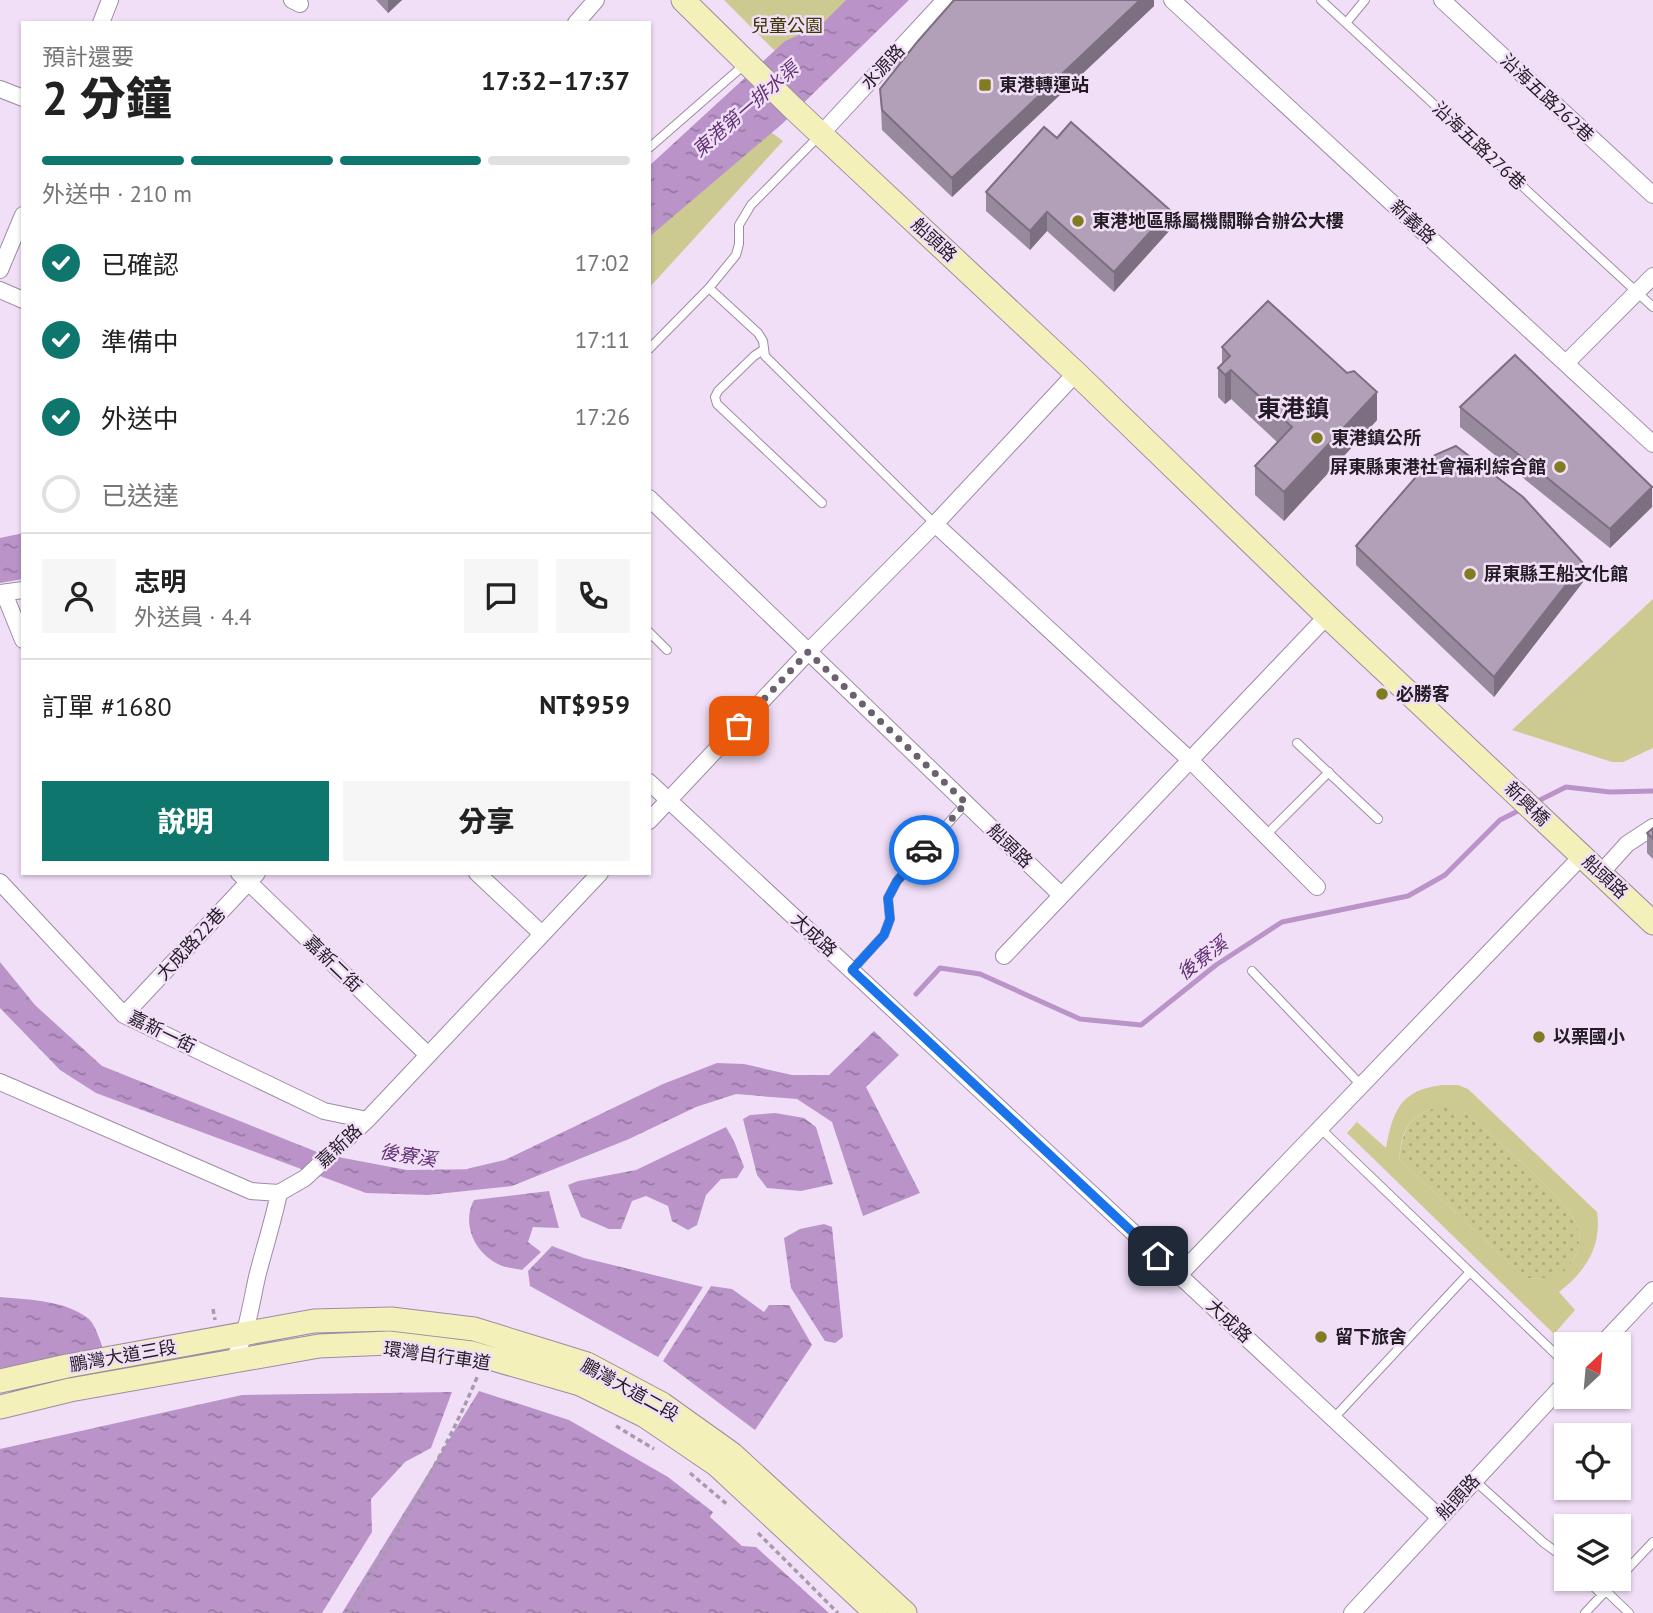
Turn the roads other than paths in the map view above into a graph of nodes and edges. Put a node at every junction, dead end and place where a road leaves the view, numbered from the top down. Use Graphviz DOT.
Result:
graph roads {
  1 [pos="110,0"];
  2 [pos="596,0"];
  3 [pos="683,0"];
  4 [pos="945,0"];
  5 [pos="1172,0"];
  6 [pos="1321,0"];
  7 [pos="1365,0"];
  8 [pos="1442,0"];
  9 [pos="102,21"];
  10 [pos="578,21"];
  11 [pos="1346,23"];
  12 [pos="740,56"];
  13 [pos="0,89"];
  14 [pos="21,97"];
  15 [pos="821,134"];
  16 [pos="651,146"];
  17 [pos="1653,195"];
  18 [pos="21,220"];
  19 [pos="0,270"];
  20 [pos="1653,276"];
  21 [pos="709,288"];
  22 [pos="0,290"];
  23 [pos="1637,292"];
  24 [pos="21,299"];
  25 [pos="1653,307"];
  26 [pos="651,347"];
  27 [pos="763,350"];
  28 [pos="1566,363"];
  29 [pos="1076,373"];
  30 [pos="1653,444"];
  31 [pos="651,500"];
  32 [pos="822,503"];
  33 [pos="934,524"];
  34 [pos="21,590"];
  35 [pos="2,593"];
  36 [pos="1327,615"];
  37 [pos="651,634"];
  38 [pos="21,636"];
  39 [pos="667,650"];
  40 [pos="808,652"];
  41 [pos="1297,743"];
  42 [pos="1189,759"];
  43 [pos="1328,772"];
  44 [pos="1499,776"];
  45 [pos="651,784"];
  46 [pos="669,800"];
  47 [pos="966,803"];
  48 [pos="651,819"];
  49 [pos="1378,819"];
  50 [pos="1653,827"];
  51 [pos="1556,832"];
  52 [pos="1265,836"];
  53 [pos="1582,856"];
  54 [pos="1601,873"];
  55 [pos="479,875"];
  56 [pos="598,875"];
  57 [pos="248,876"];
  58 [pos="0,882"];
  59 [pos="1317,887"];
  60 [pos="1061,895"];
  61 [pos="1653,923"];
  62 [pos="542,934"];
  63 [pos="1004,956"];
  64 [pos="852,970"];
  65 [pos="1252,971"];
  66 [pos="124,1015"];
  67 [pos="428,1055"];
  68 [pos="0,1082"];
  69 [pos="1361,1085"];
  70 [pos="367,1120"];
  71 [pos="1320,1128"];
  72 [pos="279,1193"];
  73 [pos="1470,1272"];
  74 [pos="1179,1275"];
  75 [pos="1650,1298"];
  76 [pos="1615,1332"];
  77 [pos="246,1333"];
  78 [pos="1554,1352"];
  79 [pos="234,1360"];
  80 [pos="0,1381"];
  81 [pos="1554,1395"];
  82 [pos="0,1406"];
  83 [pos="1333,1419"];
  84 [pos="1474,1480"];
  85 [pos="1439,1517"];
  86 [pos="1653,1542"];
  87 [pos="1554,1550"];
  88 [pos="1631,1565"];
  89 [pos="1601,1591"];
  90 [pos="1604,1593"];
  91 [pos="876,1613"];
  92 [pos="905,1613"];
  93 [pos="1352,1613"];
  94 [pos="1585,1613"];
  95 [pos="1629,1613"];
  1 -- 9 [label="street"];
  2 -- 10 [label="street"];
  3 -- 12 [label="street"];
  4 -- 15 [label="street, 水源路"];
  5 -- 28 [label="street, 新義路"];
  6 -- 11 [label="lane, 沿海五路276巷"];
  7 -- 11 [label="lane"];
  8 -- 17 [label="street, 沿海五路262巷"];
  11 -- 23 [label="lane, 沿海五路276巷"];
  12 -- 15 [label="street, 船頭路"];
  12 -- 16 [label="lane"];
  13 -- 14 [label="street"];
  15 -- 21 [label="lane"];
  15 -- 29 [label="street, 船頭路"];
  18 -- 19 [label="street"];
  20 -- 23 [label="street"];
  21 -- 26 [label="lane"];
  21 -- 27 [label="lane"];
  22 -- 24 [label="street"];
  23 -- 25 [label="lane, 沿海五路276巷"];
  23 -- 28 [label="street"];
  27 -- 32 [label="lane"];
  27 -- 33 [label="lane"];
  28 -- 30 [label="street, 新義路"];
  29 -- 33 [label="street"];
  29 -- 36 [label="street, 船頭路"];
  31 -- 40 [label="street, 船頭路"];
  33 -- 40 [label="street"];
  33 -- 42 [label="street"];
  34 -- 35 [label="street"];
  35 -- 38 [label="street"];
  36 -- 42 [label="street"];
  36 -- 44 [label="street, 船頭路"];
  37 -- 39 [label="lane"];
  40 -- 46 [label="street"];
  40 -- 47 [label="street, 船頭路"];
  41 -- 43 [label="lane"];
  42 -- 52 [label="street"];
  42 -- 60 [label="street"];
  43 -- 49 [label="lane"];
  43 -- 52 [label="lane"];
  44 -- 51 [label="street, 新興橋"];
  45 -- 46 [label="street, 大成路"];
  46 -- 48 [label="street"];
  46 -- 64 [label="street, 大成路"];
  47 -- 60 [label="street, 船頭路"];
  47 -- 64 [label="lane"];
  50 -- 54 [label="street"];
  51 -- 53 [label="street, 船頭路"];
  52 -- 59 [label="street"];
  53 -- 54 [label="street, 船頭路"];
  53 -- 69 [label="street"];
  54 -- 61 [label="street, 船頭路"];
  55 -- 62 [label="street"];
  56 -- 62 [label="street, 嘉新路"];
  57 -- 66 [label="street, 大成路22巷"];
  57 -- 67 [label="street, 嘉新二街"];
  58 -- 66 [label="street, 嘉新一街"];
  60 -- 63 [label="street"];
  62 -- 67 [label="street, 嘉新路"];
  64 -- 74 [label="street, 大成路"];
  65 -- 69 [label="lane"];
  66 -- 70 [label="street, 嘉新一街"];
  67 -- 70 [label="street, 嘉新路"];
  68 -- 72 [label="street"];
  69 -- 71 [label="street"];
  70 -- 72 [label="street, 嘉新路"];
  71 -- 73 [label="lane"];
  71 -- 74 [label="street"];
  72 -- 77 [label="street"];
  73 -- 78 [label="lane"];
  73 -- 83 [label="lane"];
  74 -- 83 [label="street, 大成路"];
  75 -- 76 [label="street"];
  77 -- 79 [label="street"];
  77 -- 80 [label="street, 鵬灣大道三段"];
  77 -- 92 [label="street, 鵬灣大道二段"];
  79 -- 82 [label="street, 鵬灣大道三段"];
  79 -- 91 [label="street, 鵬灣大道二段"];
  81 -- 84 [label="street, 船頭路"];
  83 -- 85 [label="street, 大成路"];
  84 -- 85 [label="street, 船頭路"];
  84 -- 87 [label="lane"];
  85 -- 93 [label="street, 船頭路"];
  86 -- 88 [label="lane"];
  89 -- 90 [label="lane"];
  90 -- 94 [label="lane"];
  90 -- 95 [label="lane"];
}
